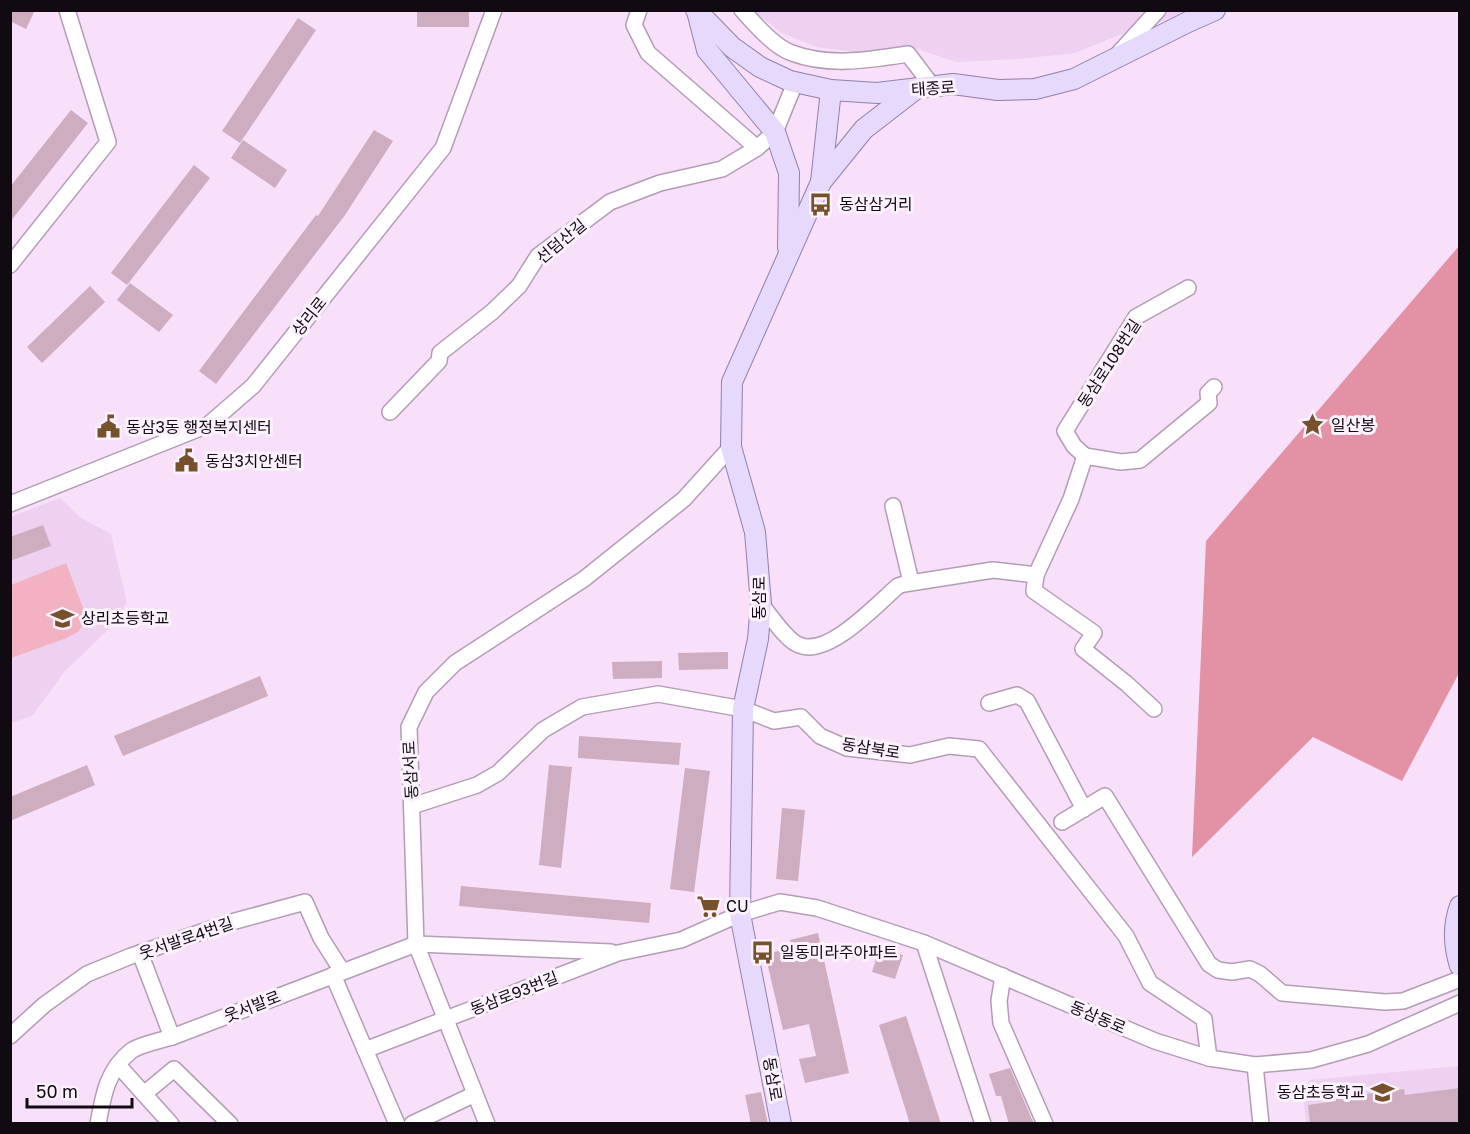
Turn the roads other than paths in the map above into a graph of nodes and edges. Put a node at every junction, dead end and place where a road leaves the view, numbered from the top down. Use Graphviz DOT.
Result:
graph roads {
  1 [pos="67,10"];
  2 [pos="494,10"];
  3 [pos="639,10"];
  4 [pos="742,10"];
  5 [pos="1158,10"];
  6 [pos="1215,10"];
  7 [pos="697,13"];
  8 [pos="1185,16"];
  9 [pos="1113,60"];
  10 [pos="795,82"];
  11 [pos="925,87"];
  12 [pos="831,90"];
  13 [pos="775,132"];
  14 [pos="757,148"];
  15 [pos="821,182"];
  16 [pos="788,255"];
  17 [pos="10,265"];
  18 [pos="1188,288"];
  19 [pos="1214,387"];
  20 [pos="390,412"];
  21 [pos="731,447"];
  22 [pos="1085,456"];
  23 [pos="10,504"];
  24 [pos="893,506"];
  25 [pos="1036,575"];
  26 [pos="911,582"];
  27 [pos="761,604"];
  28 [pos="989,704"];
  29 [pos="1154,709"];
  30 [pos="743,710"];
  31 [pos="412,806"];
  32 [pos="1084,809"];
  33 [pos="1062,822"];
  34 [pos="1460,906"];
  35 [pos="740,914"];
  36 [pos="924,943"];
  37 [pos="416,944"];
  38 [pos="140,953"];
  39 [pos="618,953"];
  40 [pos="1460,966"];
  41 [pos="338,973"];
  42 [pos="1003,976"];
  43 [pos="1460,979"];
  44 [pos="1460,1003"];
  45 [pos="445,1019"];
  46 [pos="10,1036"];
  47 [pos="172,1037"];
  48 [pos="365,1050"];
  49 [pos="1209,1058"];
  50 [pos="118,1065"];
  51 [pos="1255,1065"];
  52 [pos="144,1094"];
  53 [pos="475,1094"];
  54 [pos="98,1124"];
  55 [pos="171,1124"];
  56 [pos="230,1124"];
  57 [pos="397,1124"];
  58 [pos="412,1124"];
  59 [pos="487,1124"];
  60 [pos="781,1124"];
  61 [pos="983,1124"];
  62 [pos="1045,1124"];
  63 [pos="1262,1124"];
  1 -- 17 [label="street"];
  2 -- 23 [label="street, 상리로"];
  3 -- 14 [label="street"];
  4 -- 11 [label="street"];
  5 -- 9 [label="street"];
  6 -- 8 [label="main road, 태종로"];
  7 -- 10 [label="main road, 태종로"];
  7 -- 13 [label="main road"];
  8 -- 9 [label="main road, 태종로"];
  9 -- 11 [label="main road, 태종로"];
  10 -- 12 [label="main road, 태종로"];
  10 -- 13 [label="street"];
  11 -- 12 [label="main road, 태종로"];
  11 -- 15 [label="main road"];
  12 -- 15 [label="main road, 동삼로"];
  13 -- 14 [label="street, 선덤산길"];
  13 -- 16 [label="main road"];
  14 -- 20 [label="street, 선덤산길"];
  15 -- 16 [label="main road, 동삼로"];
  16 -- 21 [label="main road, 동삼로"];
  18 -- 22 [label="street, 동삼로108번길"];
  19 -- 22 [label="street"];
  21 -- 27 [label="main road, 동삼로"];
  21 -- 31 [label="street, 동삼서로"];
  22 -- 25 [label="street"];
  24 -- 26 [label="street"];
  25 -- 26 [label="street"];
  25 -- 29 [label="street"];
  26 -- 27 [label="street"];
  27 -- 30 [label="main road, 동삼로"];
  28 -- 32 [label="street"];
  30 -- 31 [label="street, 동삼북로"];
  30 -- 35 [label="main road, 동삼로"];
  30 -- 49 [label="street, 동삼북로"];
  31 -- 37 [label="street, 동삼서로"];
  32 -- 33 [label="street"];
  32 -- 43 [label="street"];
  34 -- 40 [label="main road"];
  35 -- 36 [label="street, 동삼동로"];
  35 -- 39 [label="street, 동삼로93번길"];
  35 -- 60 [label="main road, 동삼로"];
  36 -- 42 [label="street, 동삼동로"];
  36 -- 61 [label="street"];
  37 -- 39 [label="street"];
  37 -- 41 [label="street, 웃서발로"];
  37 -- 45 [label="street, 동삼서로"];
  38 -- 41 [label="street, 웃서발로4번길"];
  38 -- 46 [label="street, 웃서발로4번길"];
  38 -- 47 [label="street"];
  39 -- 45 [label="street, 동삼로93번길"];
  41 -- 47 [label="street, 웃서발로"];
  41 -- 48 [label="street"];
  42 -- 49 [label="street, 동삼동로"];
  42 -- 62 [label="street"];
  44 -- 51 [label="street, 동삼동로"];
  45 -- 48 [label="street, 동삼로93번길"];
  45 -- 53 [label="street, 동삼서로"];
  47 -- 50 [label="street, 웃서발로"];
  48 -- 57 [label="street"];
  49 -- 51 [label="street, 동삼동로"];
  50 -- 52 [label="street"];
  50 -- 54 [label="street, 웃서발로"];
  51 -- 63 [label="street"];
  52 -- 55 [label="street"];
  52 -- 56 [label="street"];
  53 -- 58 [label="street"];
  53 -- 59 [label="street, 동삼서로"];
}
